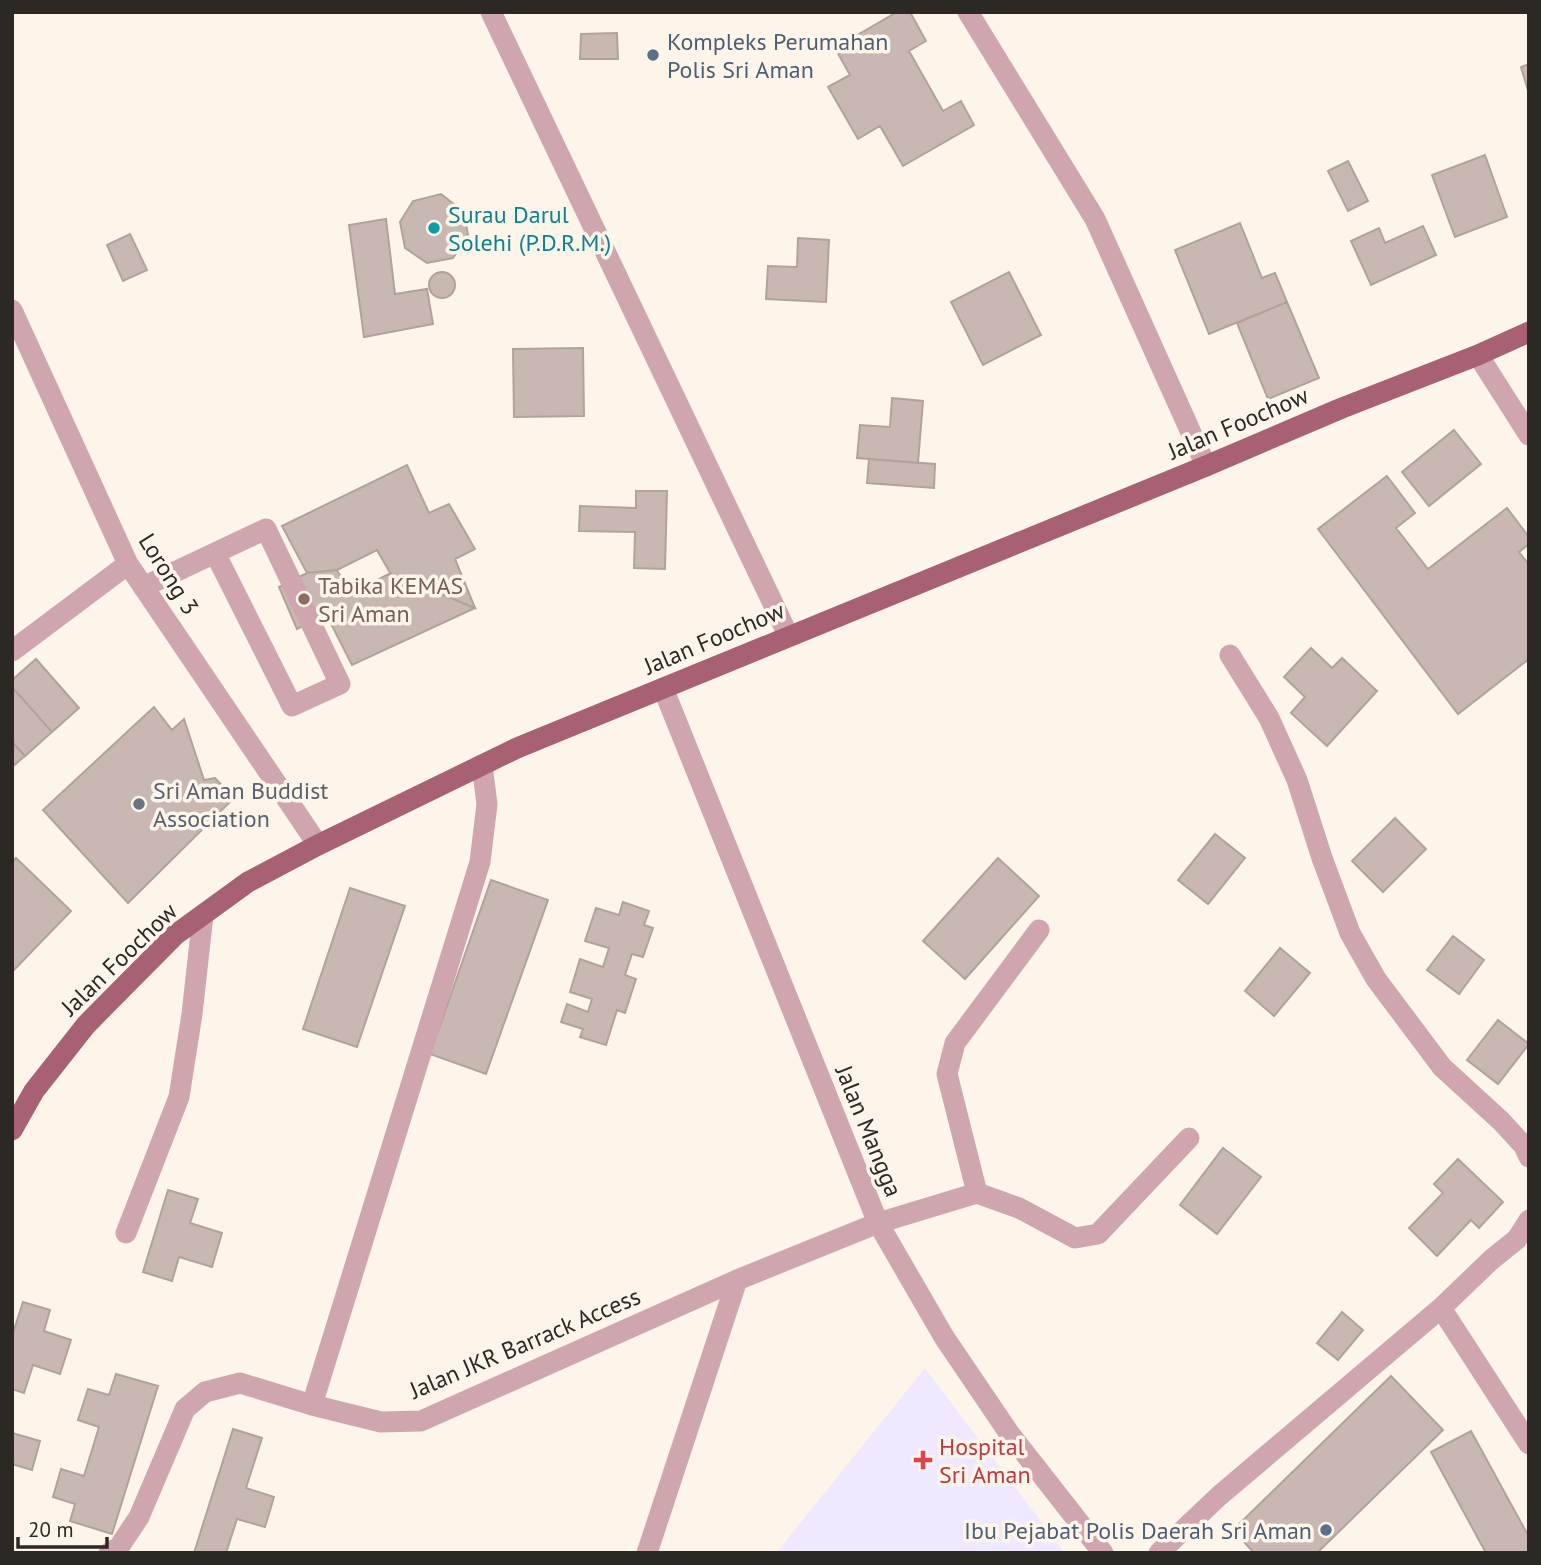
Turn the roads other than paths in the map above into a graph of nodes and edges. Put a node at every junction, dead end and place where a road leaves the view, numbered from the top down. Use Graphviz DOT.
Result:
graph roads {
  1 [pos="491,12"];
  2 [pos="968,12"];
  3 [pos="12,310"];
  4 [pos="1529,332"];
  5 [pos="1478,355"];
  6 [pos="1529,435"];
  7 [pos="1206,466"];
  8 [pos="215,553"];
  9 [pos="128,564"];
  10 [pos="143,587"];
  11 [pos="788,635"];
  12 [pos="12,651"];
  13 [pos="1230,654"];
  14 [pos="663,688"];
  15 [pos="482,765"];
  16 [pos="318,845"];
  17 [pos="203,915"];
  18 [pos="1039,930"];
  19 [pos="12,1130"];
  20 [pos="1189,1138"];
  21 [pos="1529,1157"];
  22 [pos="977,1193"];
  23 [pos="1529,1220"];
  24 [pos="878,1223"];
  25 [pos="126,1233"];
  26 [pos="737,1280"];
  27 [pos="1441,1308"];
  28 [pos="312,1405"];
  29 [pos="1529,1444"];
  30 [pos="109,1553"];
  31 [pos="647,1553"];
  32 [pos="1103,1553"];
  33 [pos="1159,1553"];
  1 -- 11 [label="street"];
  2 -- 7 [label="street"];
  3 -- 9 [label="street, Lorong 3"];
  4 -- 5 [label="main road, Jalan Foochow"];
  5 -- 6 [label="street"];
  5 -- 7 [label="main road, Jalan Foochow"];
  7 -- 11 [label="main road, Jalan Foochow"];
  8 -- 8 [label="street"];
  8 -- 10 [label="street"];
  9 -- 10 [label="street, Lorong 3"];
  9 -- 12 [label="street"];
  10 -- 16 [label="street, Lorong 3"];
  11 -- 14 [label="main road, Jalan Foochow"];
  13 -- 21 [label="street"];
  14 -- 15 [label="main road, Jalan Foochow"];
  14 -- 24 [label="street, Jalan Mangga"];
  15 -- 16 [label="main road, Jalan Foochow"];
  15 -- 28 [label="street"];
  16 -- 17 [label="main road, Jalan Foochow"];
  17 -- 19 [label="main road, Jalan Foochow"];
  17 -- 25 [label="street"];
  18 -- 22 [label="street"];
  20 -- 22 [label="street"];
  22 -- 24 [label="street, Jalan JKR Barrack Access"];
  23 -- 27 [label="street"];
  24 -- 26 [label="street, Jalan JKR Barrack Access"];
  24 -- 32 [label="street, Jalan Mangga"];
  26 -- 28 [label="street, Jalan JKR Barrack Access"];
  26 -- 31 [label="street"];
  27 -- 29 [label="street"];
  27 -- 33 [label="street"];
  28 -- 30 [label="street, Jalan JKR Barrack Access"];
}
